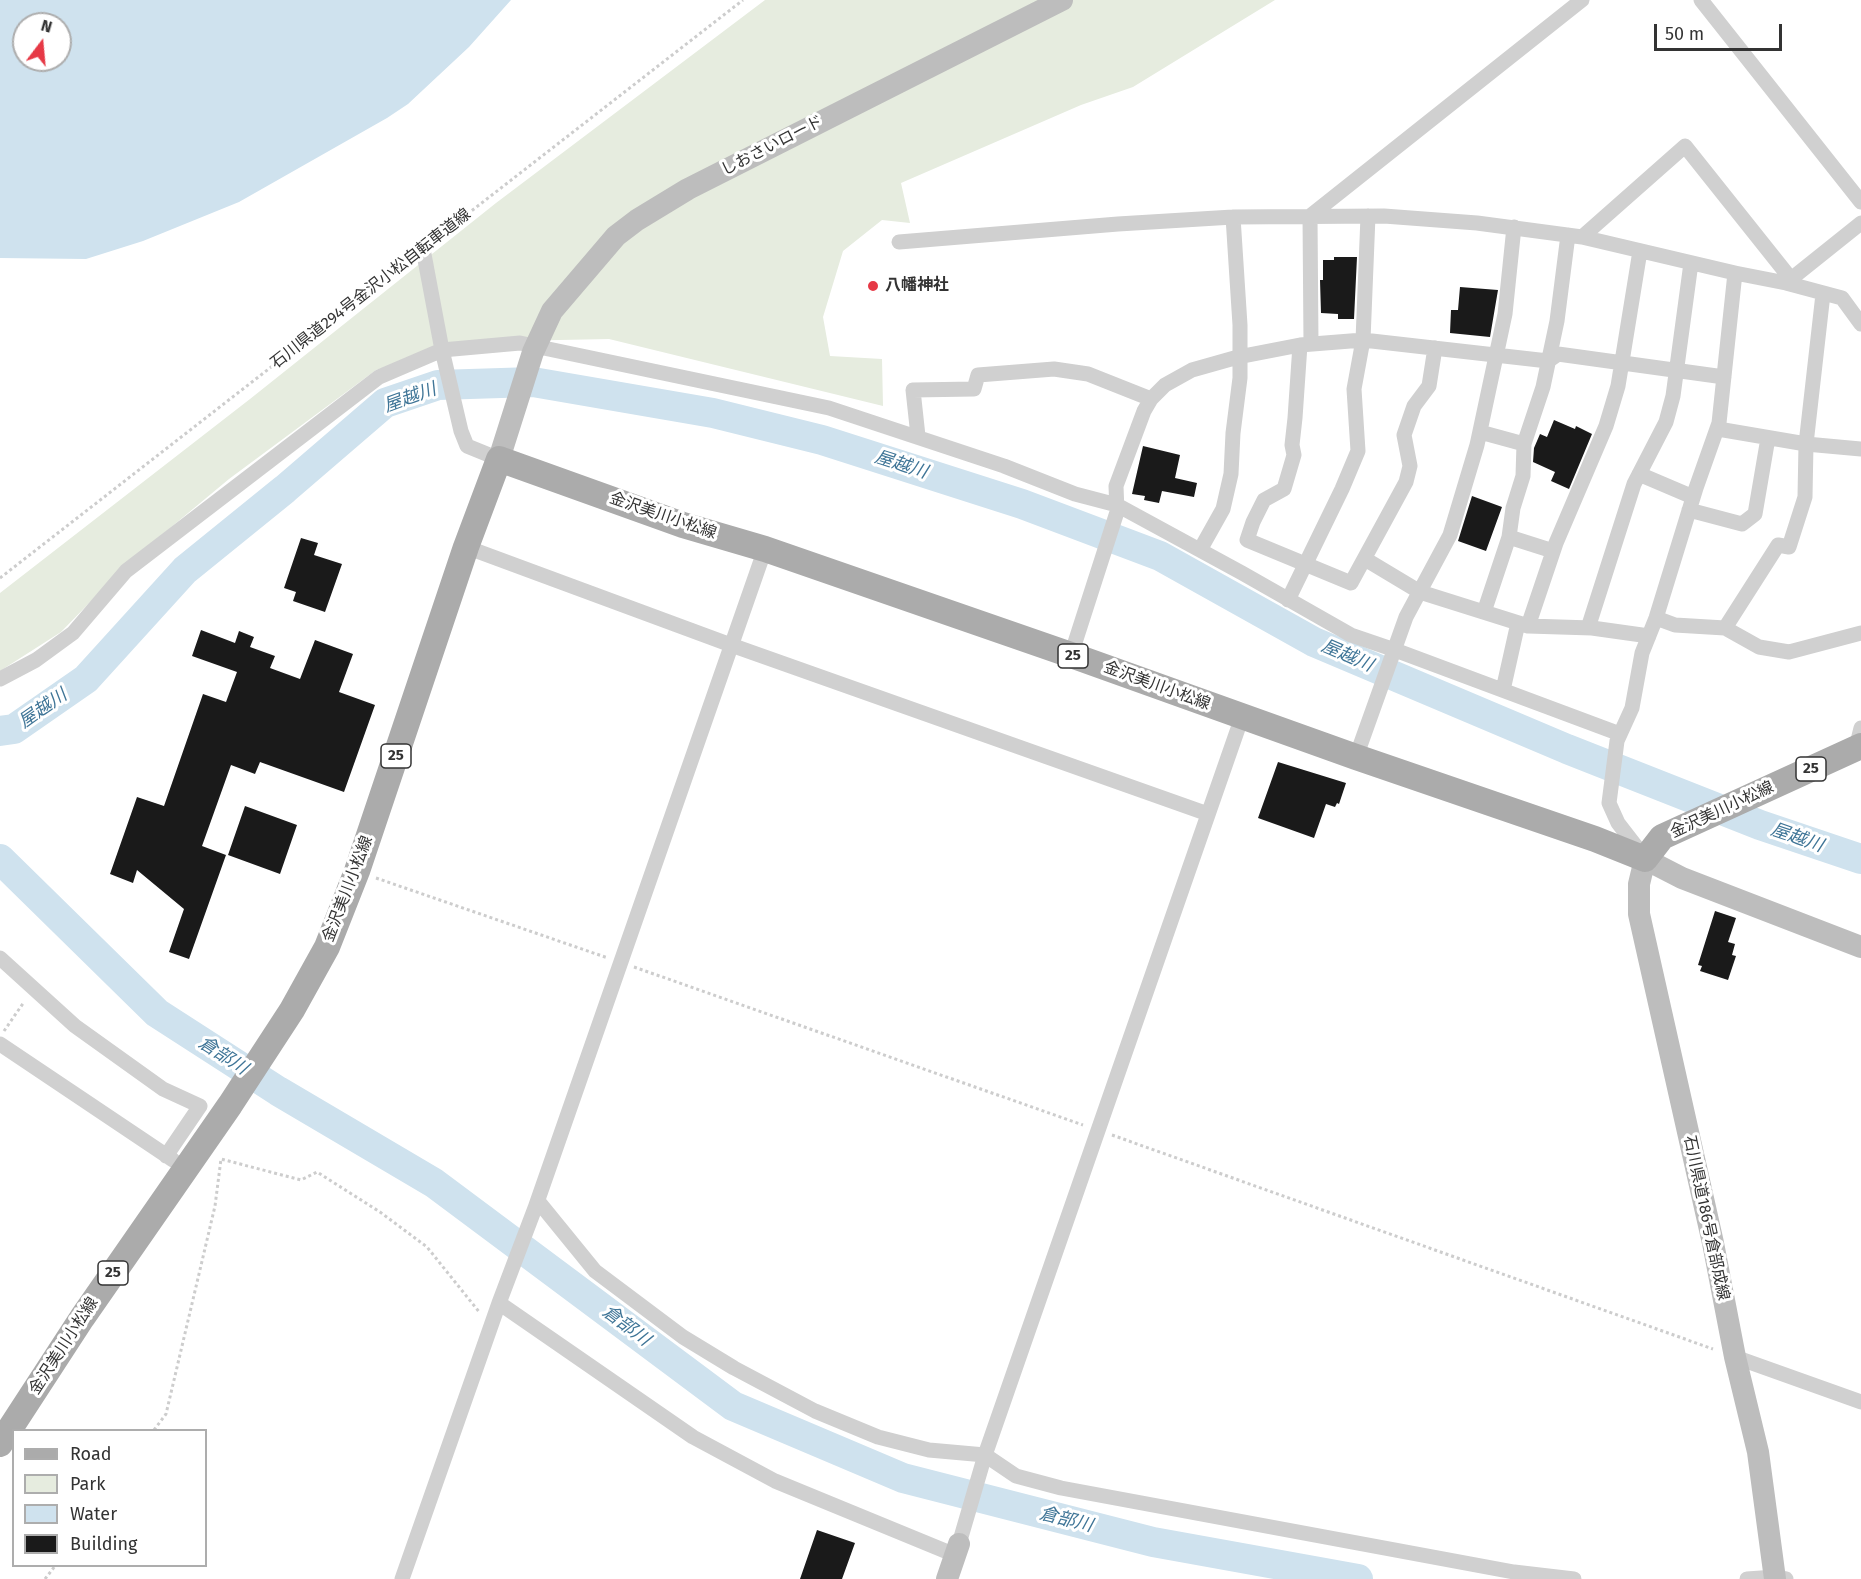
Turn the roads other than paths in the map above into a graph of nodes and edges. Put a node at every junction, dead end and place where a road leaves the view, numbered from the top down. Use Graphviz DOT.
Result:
graph roads {
  1 [pos="1062,0"];
  2 [pos="1582,0"];
  3 [pos="1701,0"];
  4 [pos="1861,202"];
  5 [pos="1310,216"];
  6 [pos="1368,216"];
  7 [pos="1233,217"];
  8 [pos="1861,223"];
  9 [pos="1514,227"];
  10 [pos="1575,236"];
  11 [pos="898,242"];
  12 [pos="423,249"];
  13 [pos="1640,251"];
  14 [pos="1691,263"];
  15 [pos="1736,273"];
  16 [pos="1788,281"];
  17 [pos="1823,294"];
  18 [pos="1861,324"];
  19 [pos="1363,340"];
  20 [pos="1305,344"];
  21 [pos="1436,348"];
  22 [pos="534,350"];
  23 [pos="443,354"];
  24 [pos="1496,354"];
  25 [pos="1240,357"];
  26 [pos="1548,361"];
  27 [pos="1622,363"];
  28 [pos="1677,370"];
  29 [pos="1724,377"];
  30 [pos="1151,399"];
  31 [pos="1718,429"];
  32 [pos="1480,432"];
  33 [pos="918,436"];
  34 [pos="1768,438"];
  35 [pos="1524,444"];
  36 [pos="1806,444"];
  37 [pos="1861,449"];
  38 [pos="499,459"];
  39 [pos="1639,474"];
  40 [pos="1691,504"];
  41 [pos="1117,509"];
  42 [pos="1509,537"];
  43 [pos="466,547"];
  44 [pos="765,549"];
  45 [pos="1200,550"];
  46 [pos="1553,551"];
  47 [pos="1365,559"];
  48 [pos="1305,564"];
  49 [pos="1420,592"];
  50 [pos="1288,600"];
  51 [pos="1484,612"];
  52 [pos="1656,618"];
  53 [pos="1523,624"];
  54 [pos="1588,628"];
  55 [pos="1725,628"];
  56 [pos="1861,633"];
  57 [pos="1649,636"];
  58 [pos="731,645"];
  59 [pos="1394,654"];
  60 [pos="1071,655"];
  61 [pos="0,679"];
  62 [pos="1503,690"];
  63 [pos="1242,717"];
  64 [pos="1619,738"];
  65 [pos="1859,741"];
  66 [pos="1356,757"];
  67 [pos="1208,814"];
  68 [pos="1646,859"];
  69 [pos="1861,946"];
  70 [pos="0,958"];
  71 [pos="0,1044"];
  72 [pos="176,1162"];
  73 [pos="537,1204"];
  74 [pos="499,1303"];
  75 [pos="1735,1357"];
  76 [pos="1861,1402"];
  77 [pos="0,1444"];
  78 [pos="983,1461"];
  79 [pos="957,1549"];
  80 [pos="1779,1578"];
  81 [pos="402,1579"];
  82 [pos="947,1579"];
  83 [pos="1574,1579"];
  84 [pos="1747,1579"];
  1 -- 22 [label="street, しおさいロード"];
  2 -- 5 [label="street"];
  3 -- 4 [label="street"];
  5 -- 6 [label="street"];
  5 -- 7 [label="street"];
  5 -- 20 [label="street"];
  6 -- 9 [label="street"];
  6 -- 19 [label="street"];
  7 -- 11 [label="street"];
  7 -- 25 [label="street"];
  8 -- 16 [label="street"];
  9 -- 10 [label="street"];
  9 -- 24 [label="street"];
  10 -- 13 [label="street"];
  10 -- 16 [label="street"];
  10 -- 26 [label="street"];
  12 -- 23 [label="street"];
  13 -- 14 [label="street"];
  13 -- 27 [label="street"];
  14 -- 15 [label="street"];
  14 -- 28 [label="street"];
  15 -- 16 [label="street"];
  15 -- 29 [label="street"];
  16 -- 17 [label="street"];
  17 -- 18 [label="street"];
  17 -- 36 [label="street"];
  19 -- 20 [label="street"];
  19 -- 21 [label="street"];
  19 -- 48 [label="street"];
  20 -- 25 [label="street"];
  20 -- 48 [label="street"];
  21 -- 24 [label="street"];
  21 -- 47 [label="street"];
  22 -- 23 [label="street"];
  22 -- 33 [label="street"];
  22 -- 38 [label="street, しおさいロード"];
  23 -- 38 [label="street"];
  23 -- 61 [label="street"];
  24 -- 26 [label="street"];
  24 -- 32 [label="street"];
  25 -- 30 [label="street"];
  25 -- 45 [label="street"];
  26 -- 27 [label="street"];
  26 -- 35 [label="street"];
  27 -- 28 [label="street"];
  27 -- 46 [label="street"];
  28 -- 29 [label="street"];
  28 -- 39 [label="street"];
  29 -- 31 [label="street"];
  30 -- 33 [label="street"];
  30 -- 41 [label="street"];
  31 -- 34 [label="street"];
  31 -- 40 [label="street"];
  32 -- 35 [label="street"];
  32 -- 49 [label="street"];
  33 -- 41 [label="street"];
  34 -- 36 [label="street"];
  34 -- 40 [label="street"];
  35 -- 42 [label="street"];
  36 -- 37 [label="street"];
  36 -- 55 [label="street"];
  38 -- 43 [label="main road, 金沢美川小松線 / 25"];
  38 -- 44 [label="main road, 金沢美川小松線 / 25"];
  39 -- 40 [label="street"];
  39 -- 54 [label="street"];
  40 -- 52 [label="street"];
  41 -- 45 [label="street"];
  41 -- 60 [label="street"];
  42 -- 46 [label="street"];
  42 -- 51 [label="street"];
  43 -- 58 [label="street"];
  43 -- 72 [label="main road, 金沢美川小松線 / 25"];
  44 -- 58 [label="street"];
  44 -- 60 [label="main road, 金沢美川小松線 / 25"];
  45 -- 50 [label="street"];
  46 -- 53 [label="street"];
  47 -- 48 [label="street"];
  47 -- 49 [label="street"];
  48 -- 50 [label="street"];
  49 -- 51 [label="street"];
  49 -- 59 [label="street"];
  50 -- 59 [label="street"];
  51 -- 53 [label="street"];
  52 -- 55 [label="street"];
  52 -- 57 [label="street"];
  53 -- 54 [label="street"];
  53 -- 62 [label="street"];
  54 -- 57 [label="street"];
  55 -- 56 [label="street"];
  57 -- 64 [label="street"];
  58 -- 67 [label="street"];
  58 -- 73 [label="street"];
  59 -- 62 [label="street"];
  59 -- 66 [label="street"];
  60 -- 63 [label="main road, 金沢美川小松線 / 25"];
  62 -- 64 [label="street"];
  63 -- 66 [label="main road, 金沢美川小松線 / 25"];
  63 -- 67 [label="street"];
  64 -- 68 [label="street"];
  65 -- 68 [label="main road, 金沢美川小松線 / 25"];
  66 -- 68 [label="main road, 金沢美川小松線 / 25"];
  67 -- 78 [label="street"];
  68 -- 69 [label="street"];
  68 -- 75 [label="street, 石川県道186号倉部成線"];
  70 -- 72 [label="street"];
  71 -- 72 [label="street"];
  72 -- 77 [label="main road, 金沢美川小松線 / 25"];
  73 -- 74 [label="street"];
  73 -- 78 [label="street"];
  74 -- 79 [label="street"];
  74 -- 81 [label="street"];
  75 -- 76 [label="street"];
  75 -- 80 [label="street, 石川県道186号倉部成線"];
  78 -- 79 [label="street"];
  78 -- 83 [label="street"];
  79 -- 82 [label="street"];
  80 -- 84 [label="street"];
}
